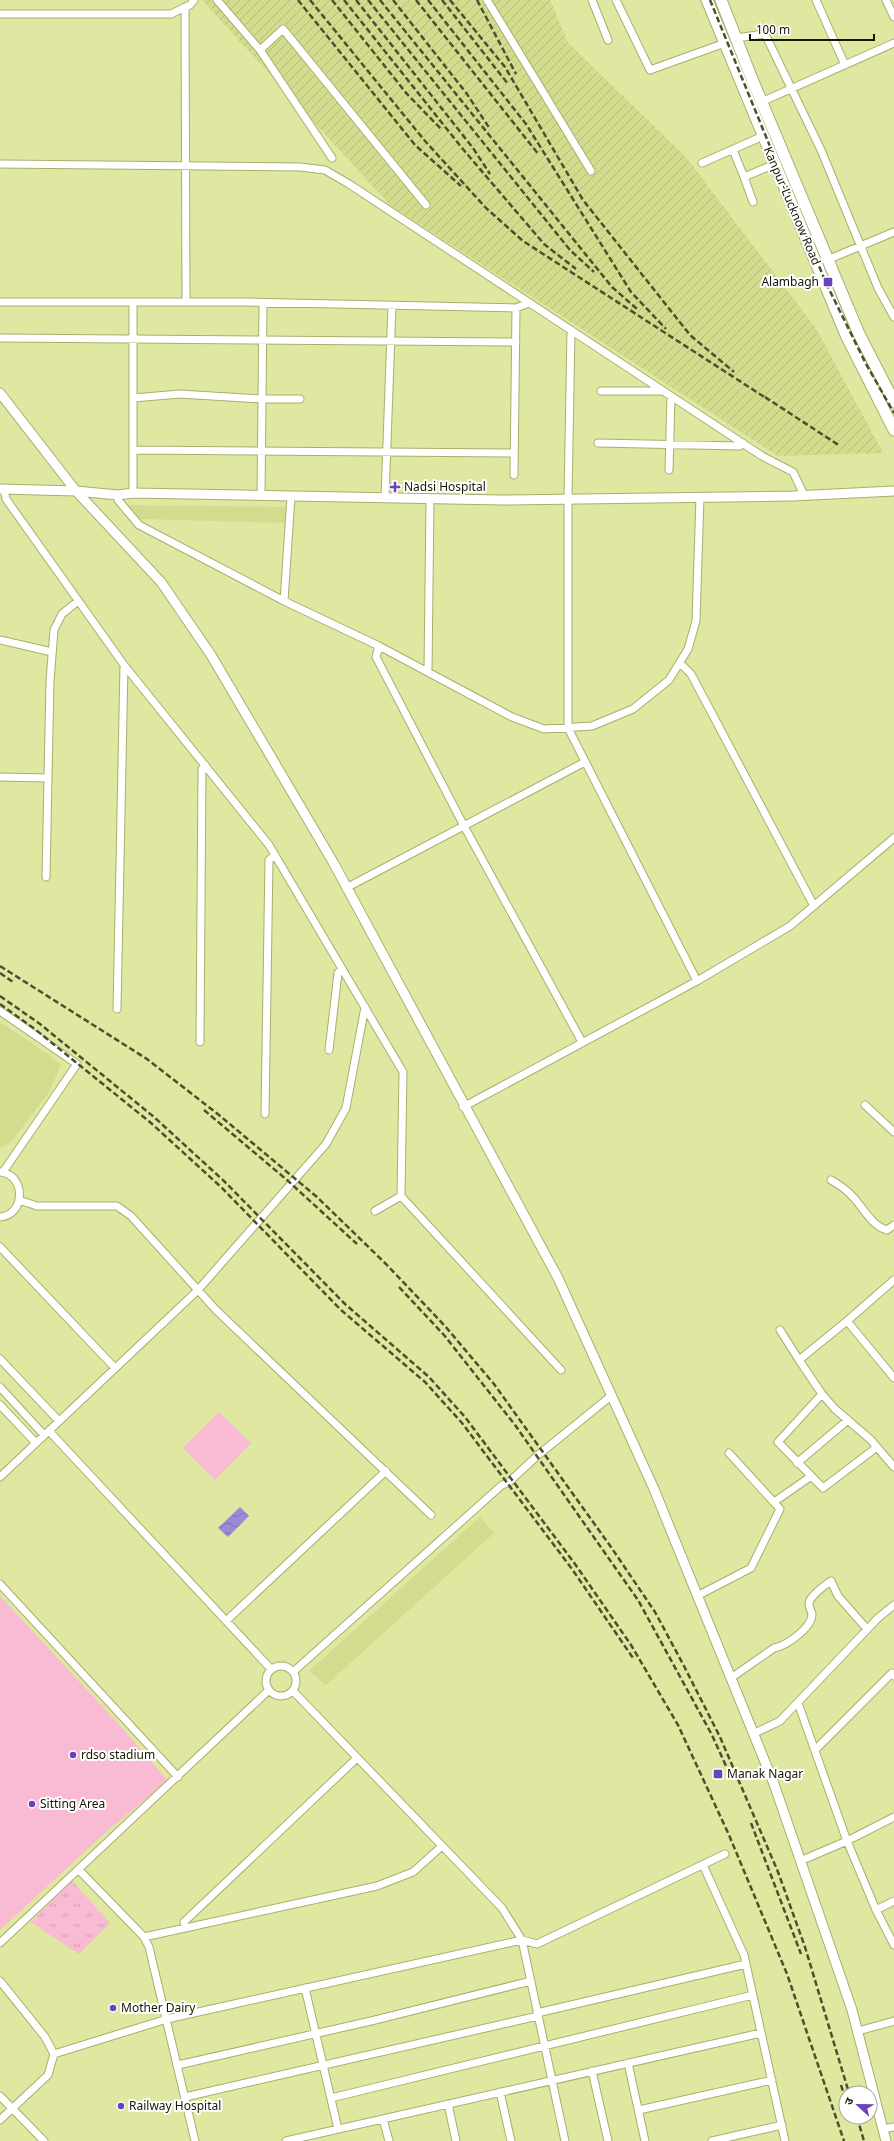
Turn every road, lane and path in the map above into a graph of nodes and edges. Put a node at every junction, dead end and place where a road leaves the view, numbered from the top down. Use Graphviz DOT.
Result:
graph roads {
  1 [pos="194,0"];
  2 [pos="217,0"];
  3 [pos="487,0"];
  4 [pos="592,0"];
  5 [pos="616,0"];
  6 [pos="707,0"];
  7 [pos="721,0"];
  8 [pos="816,0"];
  9 [pos="886,0"];
  10 [pos="185,7"];
  11 [pos="0,14"];
  12 [pos="894,17"];
  13 [pos="736,38"];
  14 [pos="608,40"];
  15 [pos="725,43"];
  16 [pos="894,43"];
  17 [pos="260,50"];
  18 [pos="845,65"];
  19 [pos="792,88"];
  20 [pos="761,102"];
  21 [pos="751,106"];
  22 [pos="763,136"];
  23 [pos="733,150"];
  24 [pos="332,158"];
  25 [pos="702,163"];
  26 [pos="0,164"];
  27 [pos="775,164"];
  28 [pos="186,165"];
  29 [pos="591,171"];
  30 [pos="744,178"];
  31 [pos="753,202"];
  32 [pos="426,205"];
  33 [pos="893,235"];
  34 [pos="861,246"];
  35 [pos="827,260"];
  36 [pos="0,302"];
  37 [pos="133,302"];
  38 [pos="186,302"];
  39 [pos="263,302"];
  40 [pos="529,303"];
  41 [pos="392,305"];
  42 [pos="516,308"];
  43 [pos="894,317"];
  44 [pos="571,330"];
  45 [pos="0,338"];
  46 [pos="133,340"];
  47 [pos="263,340"];
  48 [pos="391,342"];
  49 [pos="516,342"];
  50 [pos="601,391"];
  51 [pos="664,391"];
  52 [pos="0,393"];
  53 [pos="671,396"];
  54 [pos="133,398"];
  55 [pos="262,399"];
  56 [pos="300,399"];
  57 [pos="894,402"];
  58 [pos="894,430"];
  59 [pos="598,443"];
  60 [pos="743,443"];
  61 [pos="669,444"];
  62 [pos="133,450"];
  63 [pos="262,451"];
  64 [pos="386,453"];
  65 [pos="514,453"];
  66 [pos="668,470"];
  67 [pos="514,475"];
  68 [pos="2,489"];
  69 [pos="892,490"];
  70 [pos="76,492"];
  71 [pos="133,493"];
  72 [pos="118,495"];
  73 [pos="804,495"];
  74 [pos="261,496"];
  75 [pos="291,497"];
  76 [pos="700,497"];
  77 [pos="385,498"];
  78 [pos="430,499"];
  79 [pos="568,499"];
  80 [pos="78,601"];
  81 [pos="284,601"];
  82 [pos="0,640"];
  83 [pos="379,646"];
  84 [pos="52,652"];
  85 [pos="680,663"];
  86 [pos="124,665"];
  87 [pos="428,672"];
  88 [pos="568,728"];
  89 [pos="585,762"];
  90 [pos="205,765"];
  91 [pos="0,778"];
  92 [pos="48,778"];
  93 [pos="464,826"];
  94 [pos="894,838"];
  95 [pos="275,855"];
  96 [pos="46,877"];
  97 [pos="346,888"];
  98 [pos="814,906"];
  99 [pos="342,969"];
  100 [pos="697,981"];
  101 [pos="365,1007"];
  102 [pos="117,1008"];
  103 [pos="0,1011"];
  104 [pos="200,1042"];
  105 [pos="582,1042"];
  106 [pos="329,1050"];
  107 [pos="865,1105"];
  108 [pos="463,1107"];
  109 [pos="265,1114"];
  110 [pos="894,1132"];
  111 [pos="1,1172"];
  112 [pos="831,1180"];
  113 [pos="401,1196"];
  114 [pos="19,1200"];
  115 [pos="375,1211"];
  116 [pos="0,1217"];
  117 [pos="894,1225"];
  118 [pos="0,1248"];
  119 [pos="894,1280"];
  120 [pos="198,1290"];
  121 [pos="847,1321"];
  122 [pos="780,1330"];
  123 [pos="0,1359"];
  124 [pos="799,1360"];
  125 [pos="115,1368"];
  126 [pos="561,1370"];
  127 [pos="894,1378"];
  128 [pos="0,1387"];
  129 [pos="822,1394"];
  130 [pos="612,1396"];
  131 [pos="0,1404"];
  132 [pos="848,1420"];
  133 [pos="59,1422"];
  134 [pos="47,1433"];
  135 [pos="36,1443"];
  136 [pos="877,1447"];
  137 [pos="729,1453"];
  138 [pos="797,1463"];
  139 [pos="894,1467"];
  140 [pos="386,1471"];
  141 [pos="810,1476"];
  142 [pos="0,1477"];
  143 [pos="774,1502"];
  144 [pos="431,1515"];
  145 [pos="0,1584"];
  146 [pos="697,1596"];
  147 [pos="893,1608"];
  148 [pos="226,1621"];
  149 [pos="867,1629"];
  150 [pos="271,1669"];
  151 [pos="294,1672"];
  152 [pos="894,1676"];
  153 [pos="731,1678"];
  154 [pos="270,1690"];
  155 [pos="292,1691"];
  156 [pos="798,1703"];
  157 [pos="753,1734"];
  158 [pos="816,1749"];
  159 [pos="357,1758"];
  160 [pos="178,1777"];
  161 [pos="894,1817"];
  162 [pos="847,1842"];
  163 [pos="442,1846"];
  164 [pos="725,1854"];
  165 [pos="800,1860"];
  166 [pos="703,1865"];
  167 [pos="78,1870"];
  168 [pos="894,1901"];
  169 [pos="876,1910"];
  170 [pos="185,1928"];
  171 [pos="144,1937"];
  172 [pos="522,1940"];
  173 [pos="0,1942"];
  174 [pos="894,1945"];
  175 [pos="746,1964"];
  176 [pos="0,1981"];
  177 [pos="531,1981"];
  178 [pos="305,1988"];
  179 [pos="753,1995"];
  180 [pos="538,2015"];
  181 [pos="167,2019"];
  182 [pos="894,2021"];
  183 [pos="858,2031"];
  184 [pos="761,2033"];
  185 [pos="316,2034"];
  186 [pos="545,2047"];
  187 [pos="54,2054"];
  188 [pos="628,2063"];
  189 [pos="178,2065"];
  190 [pos="323,2065"];
  191 [pos="592,2071"];
  192 [pos="552,2080"];
  193 [pos="772,2080"];
  194 [pos="500,2092"];
  195 [pos="0,2096"];
  196 [pos="185,2097"];
  197 [pos="330,2098"];
  198 [pos="448,2104"];
  199 [pos="12,2109"];
  200 [pos="639,2110"];
  201 [pos="383,2119"];
  202 [pos="0,2120"];
  203 [pos="782,2125"];
  204 [pos="894,2127"];
  205 [pos="338,2129"];
  206 [pos="883,2130"];
  207 [pos="321,2133"];
  208 [pos="44,2141"];
  209 [pos="195,2141"];
  210 [pos="286,2141"];
  211 [pos="323,2141"];
  212 [pos="389,2141"];
  213 [pos="456,2141"];
  214 [pos="511,2141"];
  215 [pos="565,2141"];
  216 [pos="608,2141"];
  217 [pos="645,2141"];
  218 [pos="712,2141"];
  219 [pos="785,2141"];
  220 [pos="886,2141"];
  1 -- 10 [label="street"];
  2 -- 17 [label="street"];
  3 -- 29 [label="street"];
  4 -- 14 [label="street"];
  5 -- 15 [label="street"];
  6 -- 15 [label="main road, Kanpur-Lucknow Road"];
  7 -- 13 [label="main road, Kanpur-Lucknow Road"];
  8 -- 18 [label="street"];
  9 -- 12 [label="street"];
  10 -- 11 [label="street"];
  10 -- 28 [label="street"];
  13 -- 19 [label="street"];
  13 -- 20 [label="main road, Kanpur-Lucknow Road"];
  15 -- 21 [label="main road, Kanpur-Lucknow Road"];
  16 -- 18 [label="street"];
  17 -- 24 [label="street"];
  17 -- 32 [label="street"];
  18 -- 19 [label="street"];
  19 -- 20 [label="street"];
  19 -- 34 [label="street"];
  20 -- 21 [label="street"];
  20 -- 35 [label="main road, Kanpur-Lucknow Road"];
  21 -- 22 [label="main road, Kanpur-Lucknow Road"];
  22 -- 23 [label="street"];
  22 -- 27 [label="main road, Kanpur-Lucknow Road"];
  23 -- 25 [label="street"];
  23 -- 30 [label="street"];
  26 -- 28 [label="street"];
  27 -- 30 [label="street"];
  27 -- 58 [label="main road, Kanpur-Lucknow Road"];
  28 -- 38 [label="street"];
  28 -- 40 [label="street"];
  30 -- 31 [label="street"];
  33 -- 34 [label="street"];
  34 -- 35 [label="street"];
  34 -- 43 [label="street"];
  35 -- 57 [label="main road, Kanpur-Lucknow Road"];
  36 -- 37 [label="street"];
  37 -- 38 [label="street"];
  37 -- 46 [label="street"];
  38 -- 39 [label="street"];
  39 -- 41 [label="street"];
  39 -- 47 [label="street"];
  40 -- 42 [label="street"];
  40 -- 44 [label="street"];
  41 -- 42 [label="street"];
  41 -- 48 [label="street"];
  42 -- 49 [label="street"];
  44 -- 51 [label="street"];
  44 -- 79 [label="street"];
  45 -- 46 [label="street"];
  46 -- 47 [label="street"];
  46 -- 54 [label="street"];
  47 -- 48 [label="street"];
  47 -- 55 [label="street"];
  48 -- 49 [label="street"];
  48 -- 64 [label="street"];
  49 -- 65 [label="street"];
  50 -- 51 [label="street"];
  51 -- 53 [label="street"];
  52 -- 70 [label="street"];
  53 -- 60 [label="street"];
  53 -- 61 [label="street"];
  54 -- 55 [label="street"];
  54 -- 62 [label="street"];
  55 -- 56 [label="street"];
  55 -- 63 [label="street"];
  59 -- 61 [label="street"];
  60 -- 61 [label="street"];
  60 -- 73 [label="street"];
  61 -- 66 [label="street"];
  62 -- 63 [label="street"];
  62 -- 71 [label="street"];
  63 -- 64 [label="street"];
  63 -- 74 [label="street"];
  64 -- 65 [label="street"];
  64 -- 77 [label="street"];
  65 -- 67 [label="street"];
  68 -- 70 [label="street"];
  68 -- 80 [label="street"];
  69 -- 73 [label="street"];
  70 -- 72 [label="street"];
  70 -- 97 [label="street"];
  71 -- 72 [label="street"];
  71 -- 74 [label="street"];
  72 -- 81 [label="street"];
  73 -- 76 [label="street"];
  74 -- 75 [label="street"];
  75 -- 77 [label="street"];
  75 -- 81 [label="street"];
  76 -- 79 [label="street"];
  76 -- 85 [label="street"];
  77 -- 78 [label="street"];
  78 -- 79 [label="street"];
  78 -- 87 [label="street"];
  79 -- 88 [label="street"];
  80 -- 84 [label="street"];
  80 -- 86 [label="street"];
  81 -- 83 [label="street"];
  82 -- 84 [label="street"];
  83 -- 87 [label="street"];
  83 -- 93 [label="street"];
  84 -- 92 [label="street"];
  85 -- 88 [label="street"];
  85 -- 98 [label="street"];
  86 -- 90 [label="street"];
  86 -- 102 [label="street"];
  87 -- 88 [label="street"];
  88 -- 89 [label="street"];
  89 -- 93 [label="street"];
  89 -- 100 [label="street"];
  90 -- 95 [label="street"];
  90 -- 104 [label="street"];
  91 -- 92 [label="street"];
  92 -- 96 [label="street"];
  93 -- 97 [label="street"];
  93 -- 105 [label="street"];
  94 -- 98 [label="street"];
  95 -- 99 [label="street"];
  95 -- 109 [label="street"];
  97 -- 108 [label="street"];
  98 -- 100 [label="street"];
  99 -- 101 [label="street"];
  99 -- 106 [label="street"];
  100 -- 105 [label="street"];
  101 -- 113 [label="street"];
  101 -- 120 [label="street"];
  103 -- 111 [label="street"];
  105 -- 108 [label="street"];
  107 -- 110 [label="street"];
  108 -- 130 [label="street"];
  111 -- 114 [label="street"];
  112 -- 117 [label="street"];
  113 -- 115 [label="street"];
  113 -- 126 [label="street"];
  114 -- 116 [label="street"];
  114 -- 120 [label="street"];
  118 -- 125 [label="street"];
  119 -- 121 [label="street"];
  120 -- 125 [label="street"];
  120 -- 140 [label="street"];
  121 -- 124 [label="street"];
  121 -- 127 [label="street"];
  122 -- 124 [label="street"];
  123 -- 133 [label="street"];
  124 -- 129 [label="street"];
  125 -- 133 [label="street"];
  128 -- 134 [label="street"];
  129 -- 132 [label="street"];
  129 -- 138 [label="street"];
  130 -- 146 [label="street"];
  130 -- 151 [label="street"];
  131 -- 135 [label="street"];
  132 -- 136 [label="street"];
  132 -- 138 [label="street"];
  133 -- 134 [label="street"];
  134 -- 135 [label="street"];
  134 -- 148 [label="street"];
  135 -- 142 [label="street"];
  136 -- 139 [label="street"];
  136 -- 141 [label="street"];
  137 -- 143 [label="street"];
  138 -- 141 [label="street"];
  140 -- 144 [label="street"];
  140 -- 148 [label="street"];
  141 -- 143 [label="street"];
  143 -- 146 [label="street"];
  145 -- 160 [label="street"];
  146 -- 153 [label="street"];
  147 -- 149 [label="street"];
  148 -- 150 [label="street"];
  149 -- 153 [label="street"];
  149 -- 156 [label="street"];
  150 -- 151 [label="street"];
  150 -- 154 [label="street"];
  151 -- 155 [label="street"];
  152 -- 158 [label="street"];
  153 -- 157 [label="street"];
  154 -- 155 [label="street"];
  154 -- 160 [label="street"];
  155 -- 159 [label="street"];
  156 -- 157 [label="street"];
  156 -- 158 [label="street"];
  157 -- 165 [label="street"];
  158 -- 162 [label="street"];
  159 -- 163 [label="street"];
  159 -- 170 [label="street"];
  160 -- 167 [label="street"];
  161 -- 162 [label="street"];
  162 -- 165 [label="street"];
  162 -- 169 [label="street"];
  163 -- 170 [label="street"];
  163 -- 172 [label="street"];
  164 -- 166 [label="street"];
  165 -- 183 [label="street"];
  166 -- 172 [label="street"];
  166 -- 175 [label="street"];
  167 -- 171 [label="street"];
  167 -- 173 [label="street"];
  168 -- 169 [label="street"];
  169 -- 174 [label="street"];
  170 -- 171 [label="street"];
  171 -- 181 [label="street"];
  172 -- 177 [label="street"];
  172 -- 178 [label="street"];
  175 -- 179 [label="street"];
  175 -- 180 [label="street"];
  176 -- 187 [label="street"];
  177 -- 180 [label="street"];
  177 -- 185 [label="street"];
  178 -- 181 [label="street"];
  178 -- 185 [label="street"];
  179 -- 184 [label="street"];
  179 -- 186 [label="street"];
  180 -- 186 [label="street"];
  180 -- 190 [label="street"];
  181 -- 187 [label="street"];
  181 -- 189 [label="street"];
  182 -- 183 [label="street"];
  183 -- 206 [label="street"];
  184 -- 188 [label="street"];
  184 -- 193 [label="street"];
  185 -- 189 [label="street"];
  185 -- 190 [label="street"];
  186 -- 192 [label="street"];
  186 -- 197 [label="street"];
  187 -- 199 [label="street"];
  188 -- 191 [label="street"];
  188 -- 200 [label="street"];
  189 -- 196 [label="street"];
  190 -- 196 [label="street"];
  190 -- 197 [label="street"];
  191 -- 192 [label="street"];
  191 -- 216 [label="street"];
  192 -- 194 [label="street"];
  192 -- 215 [label="street"];
  193 -- 200 [label="street"];
  193 -- 203 [label="street"];
  194 -- 198 [label="street"];
  194 -- 214 [label="street"];
  195 -- 199 [label="street"];
  196 -- 209 [label="street"];
  197 -- 205 [label="street"];
  198 -- 201 [label="street"];
  198 -- 213 [label="street"];
  199 -- 202 [label="street"];
  199 -- 208 [label="street"];
  200 -- 217 [label="street"];
  201 -- 205 [label="street"];
  201 -- 212 [label="street"];
  203 -- 218 [label="street"];
  203 -- 219 [label="street"];
  204 -- 206 [label="street"];
  205 -- 207 [label="street"];
  206 -- 220 [label="street"];
  207 -- 210 [label="street"];
  207 -- 211 [label="street"];
}
